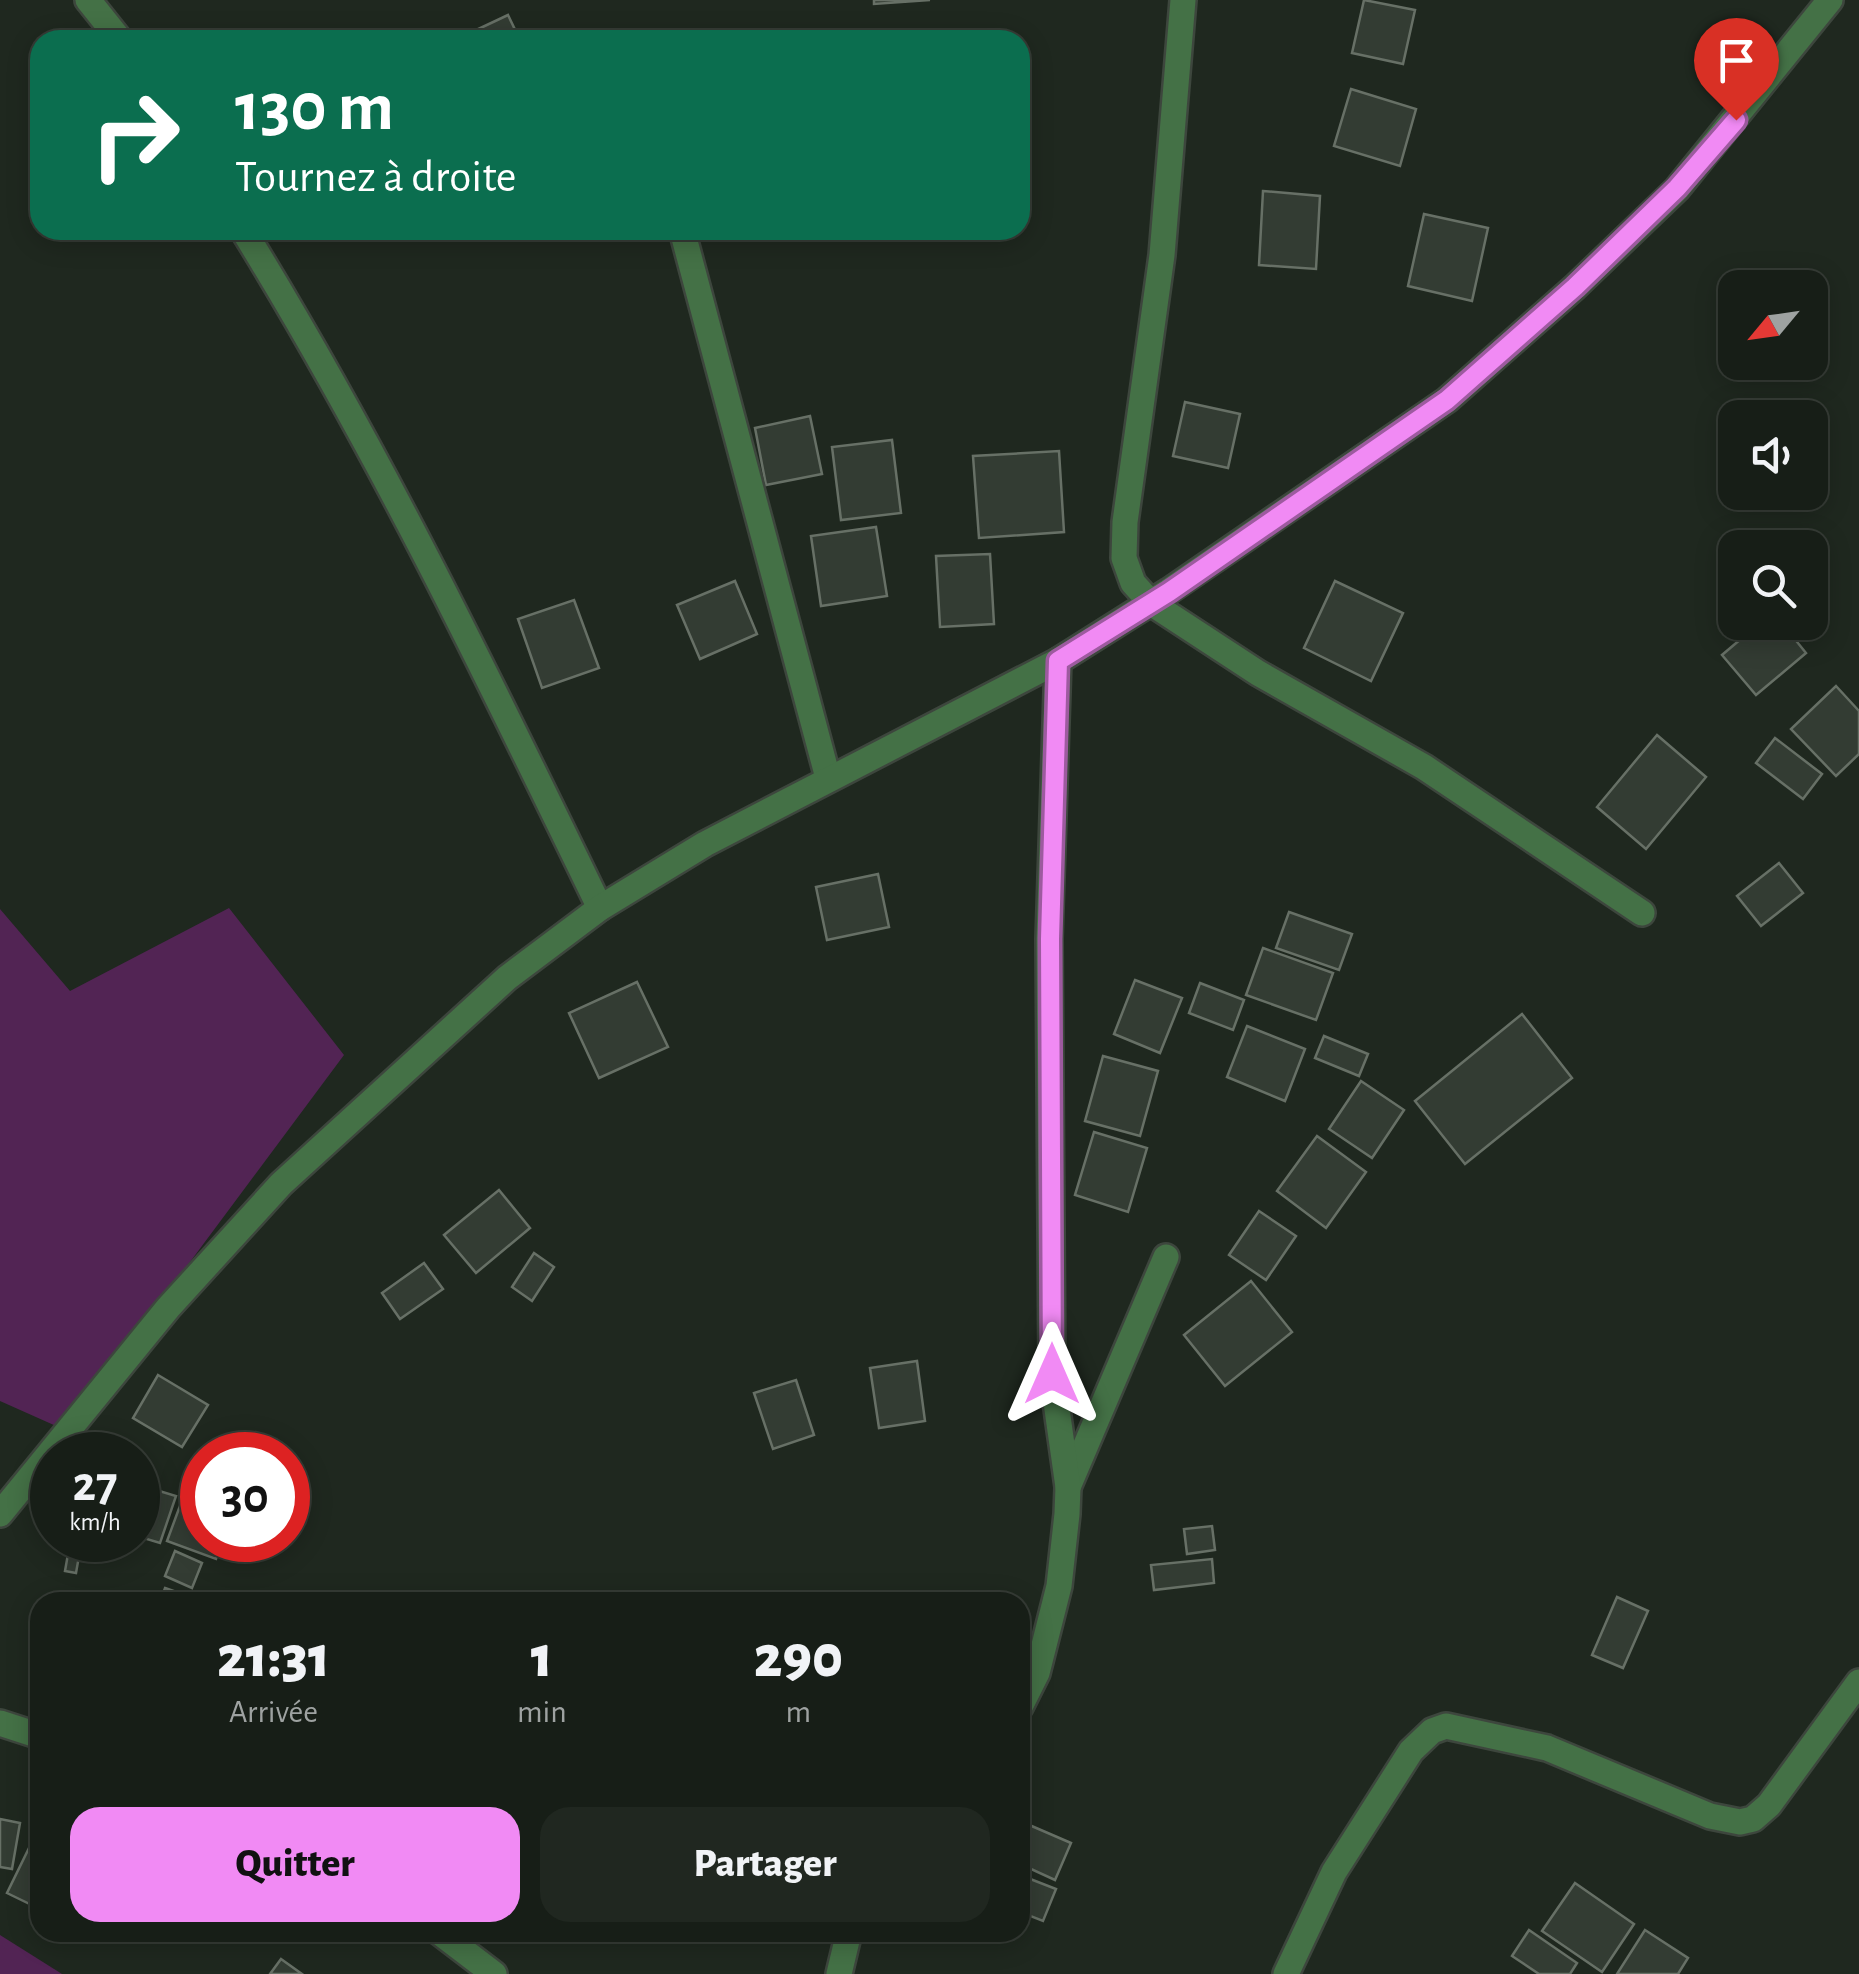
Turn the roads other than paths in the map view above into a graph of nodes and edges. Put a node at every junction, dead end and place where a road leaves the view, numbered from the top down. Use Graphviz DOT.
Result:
graph roads {
  1 [pos="88,0"];
  2 [pos="1183,0"];
  3 [pos="1830,0"];
  4 [pos="112,30"];
  5 [pos="250,240"];
  6 [pos="685,240"];
  7 [pos="1151,602"];
  8 [pos="1058,661"];
  9 [pos="828,778"];
  10 [pos="600,908"];
  11 [pos="1642,912"];
  12 [pos="1166,1257"];
  13 [pos="1068,1488"];
  14 [pos="0,1514"];
  15 [pos="1859,1682"];
  16 [pos="1030,1689"];
  17 [pos="0,1723"];
  18 [pos="30,1733"];
  19 [pos="452,1942"];
  20 [pos="847,1942"];
  21 [pos="494,1974"];
  22 [pos="839,1974"];
  23 [pos="1286,1974"];
  1 -- 4 [label="street"];
  2 -- 7 [label="street"];
  3 -- 7 [label="street"];
  5 -- 10 [label="street"];
  6 -- 9 [label="street"];
  7 -- 8 [label="street"];
  7 -- 11 [label="street"];
  8 -- 9 [label="street"];
  8 -- 13 [label="street"];
  9 -- 10 [label="street"];
  10 -- 14 [label="street"];
  12 -- 13 [label="street"];
  13 -- 16 [label="street"];
  15 -- 23 [label="street"];
  17 -- 18 [label="street"];
  19 -- 21 [label="street"];
  20 -- 22 [label="street"];
}
